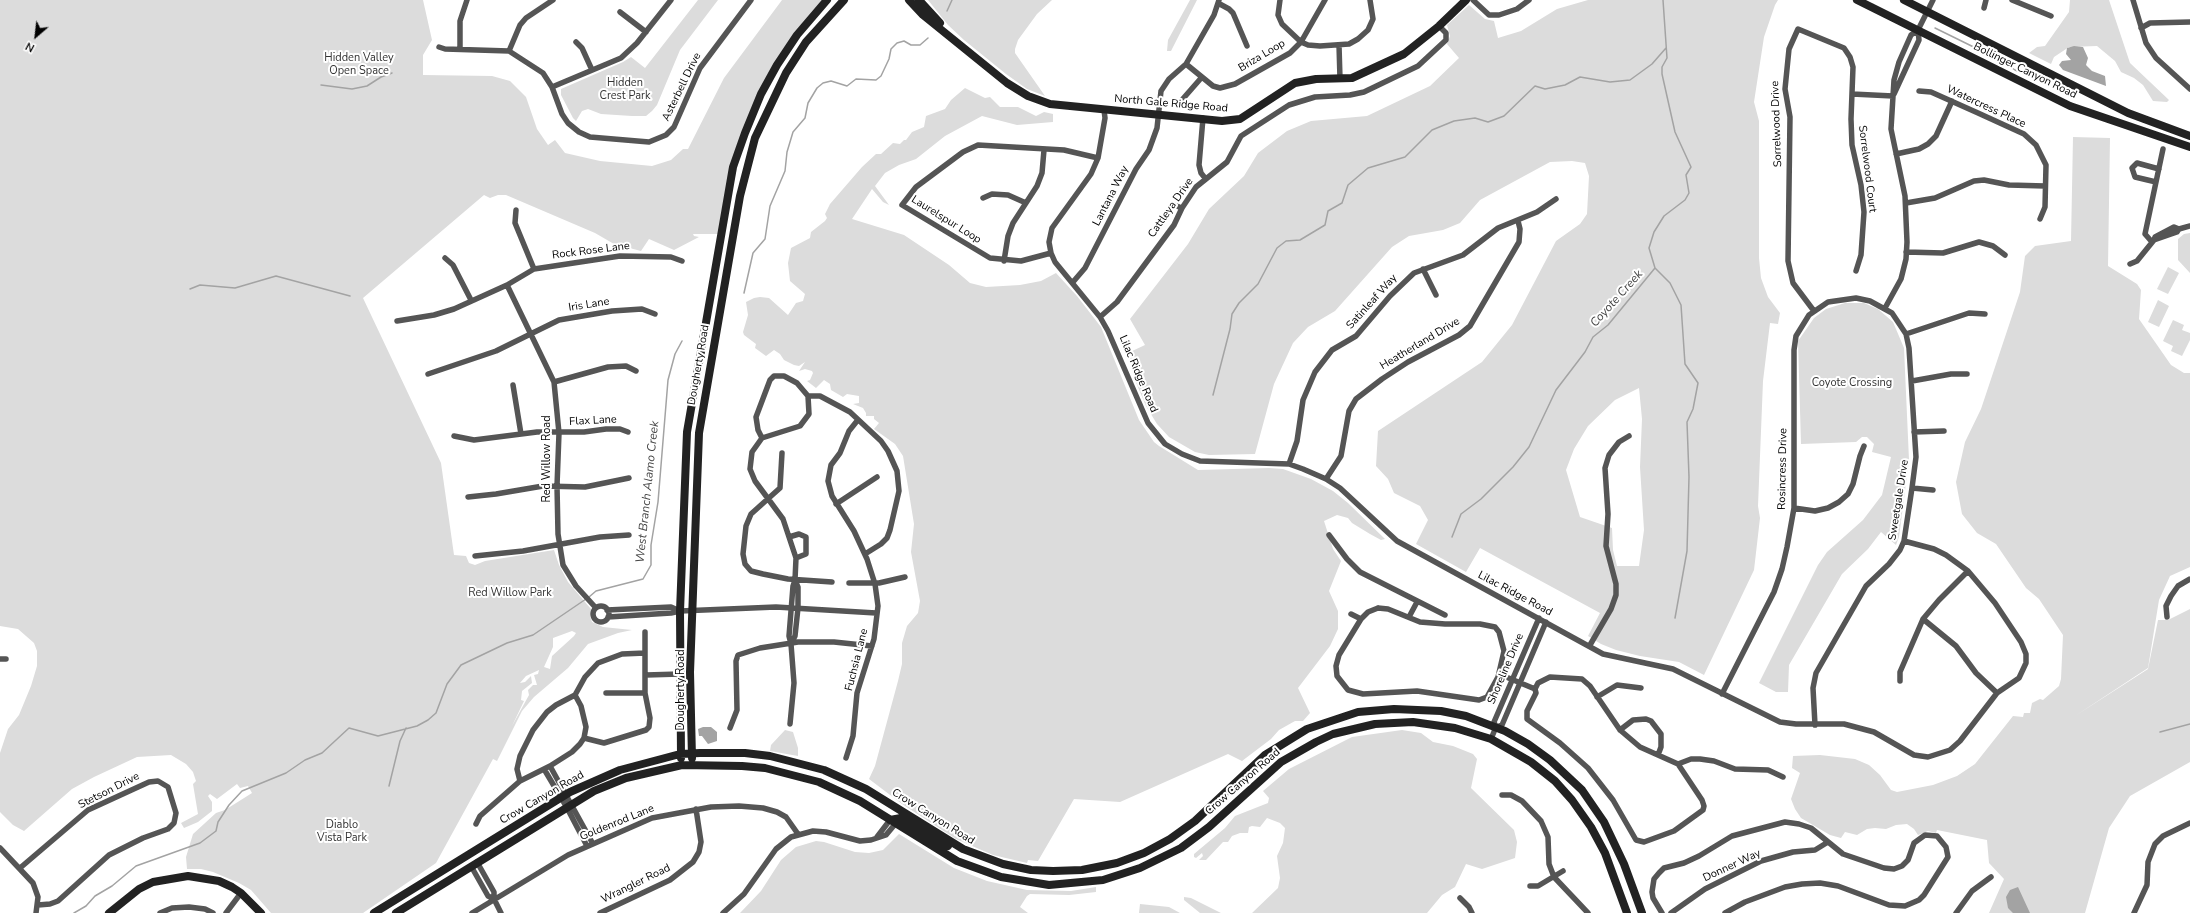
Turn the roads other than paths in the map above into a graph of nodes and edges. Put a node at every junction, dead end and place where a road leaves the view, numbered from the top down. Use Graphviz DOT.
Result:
graph roads {
  1 [pos="467,0"];
  2 [pos="553,0"];
  3 [pos="671,0"];
  4 [pos="751,0"];
  5 [pos="826,0"];
  6 [pos="844,0"];
  7 [pos="909,0"];
  8 [pos="919,0"];
  9 [pos="1280,0"];
  10 [pos="1325,0"];
  11 [pos="1370,0"];
  12 [pos="1466,0"];
  13 [pos="1473,0"];
  14 [pos="1529,0"];
  15 [pos="1857,0"];
  16 [pos="1904,0"];
  17 [pos="1933,0"];
  18 [pos="1986,0"];
  19 [pos="2012,0"];
  20 [pos="2133,0"];
  21 [pos="1219,2"];
  22 [pos="1984,8"];
  23 [pos="620,12"];
  24 [pos="1928,12"];
  25 [pos="2051,16"];
  26 [pos="2190,22"];
  27 [pos="1439,26"];
  28 [pos="2141,28"];
  29 [pos="1918,30"];
  30 [pos="646,32"];
  31 [pos="955,40"];
  32 [pos="576,42"];
  33 [pos="1301,42"];
  34 [pos="1339,45"];
  35 [pos="439,46"];
  36 [pos="1247,46"];
  37 [pos="460,49"];
  38 [pos="509,51"];
  39 [pos="1186,64"];
  40 [pos="592,70"];
  41 [pos="1202,77"];
  42 [pos="1340,79"];
  43 [pos="552,87"];
  44 [pos="2189,87"];
  45 [pos="1919,91"];
  46 [pos="1852,94"];
  47 [pos="1892,96"];
  48 [pos="1181,101"];
  49 [pos="1952,101"];
  50 [pos="1104,110"];
  51 [pos="1159,114"];
  52 [pos="1203,118"];
  53 [pos="2190,136"];
  54 [pos="2190,147"];
  55 [pos="2163,149"];
  56 [pos="1044,150"];
  57 [pos="1896,154"];
  58 [pos="1098,158"];
  59 [pos="2159,169"];
  60 [pos="1205,178"];
  61 [pos="2156,182"];
  62 [pos="2045,186"];
  63 [pos="983,198"];
  64 [pos="1556,199"];
  65 [pos="1026,202"];
  66 [pos="1906,203"];
  67 [pos="1174,205"];
  68 [pos="1182,208"];
  69 [pos="516,210"];
  70 [pos="2040,219"];
  71 [pos="1518,221"];
  72 [pos="2190,226"];
  73 [pos="2153,241"];
  74 [pos="1906,252"];
  75 [pos="1051,253"];
  76 [pos="2005,255"];
  77 [pos="445,258"];
  78 [pos="682,261"];
  79 [pos="1004,261"];
  80 [pos="2130,264"];
  81 [pos="534,269"];
  82 [pos="1423,269"];
  83 [pos="1856,271"];
  84 [pos="1073,282"];
  85 [pos="507,285"];
  86 [pos="1436,295"];
  87 [pos="471,300"];
  88 [pos="1885,308"];
  89 [pos="1814,311"];
  90 [pos="655,314"];
  91 [pos="1985,314"];
  92 [pos="1100,317"];
  93 [pos="397,321"];
  94 [pos="530,333"];
  95 [pos="1906,334"];
  96 [pos="636,371"];
  97 [pos="428,374"];
  98 [pos="1967,374"];
  99 [pos="1912,381"];
  100 [pos="554,382"];
  101 [pos="513,385"];
  102 [pos="808,396"];
  103 [pos="857,421"];
  104 [pos="628,432"];
  105 [pos="1914,432"];
  106 [pos="1944,432"];
  107 [pos="559,433"];
  108 [pos="521,434"];
  109 [pos="454,436"];
  110 [pos="1629,436"];
  111 [pos="762,438"];
  112 [pos="1864,446"];
  113 [pos="782,452"];
  114 [pos="1290,464"];
  115 [pos="877,477"];
  116 [pos="629,478"];
  117 [pos="1326,479"];
  118 [pos="556,486"];
  119 [pos="1912,488"];
  120 [pos="1933,490"];
  121 [pos="468,497"];
  122 [pos="770,499"];
  123 [pos="836,504"];
  124 [pos="1794,508"];
  125 [pos="629,534"];
  126 [pos="1330,535"];
  127 [pos="789,537"];
  128 [pos="1904,542"];
  129 [pos="560,544"];
  130 [pos="865,554"];
  131 [pos="475,556"];
  132 [pos="796,558"];
  133 [pos="1968,571"];
  134 [pos="905,577"];
  135 [pos="2190,579"];
  136 [pos="795,580"];
  137 [pos="832,582"];
  138 [pos="849,583"];
  139 [pos="875,584"];
  140 [pos="1417,602"];
  141 [pos="594,606"];
  142 [pos="791,608"];
  143 [pos="798,608"];
  144 [pos="607,610"];
  145 [pos="693,610"];
  146 [pos="680,611"];
  147 [pos="876,613"];
  148 [pos="1351,614"];
  149 [pos="1445,615"];
  150 [pos="608,617"];
  151 [pos="1409,617"];
  152 [pos="2166,617"];
  153 [pos="1539,618"];
  154 [pos="1361,619"];
  155 [pos="1923,619"];
  156 [pos="1546,622"];
  157 [pos="645,632"];
  158 [pos="791,644"];
  159 [pos="1590,645"];
  160 [pos="872,646"];
  161 [pos="645,653"];
  162 [pos="680,674"];
  163 [pos="1499,674"];
  164 [pos="646,675"];
  165 [pos="1512,680"];
  166 [pos="1900,681"];
  167 [pos="1519,683"];
  168 [pos="1641,688"];
  169 [pos="1535,689"];
  170 [pos="606,693"];
  171 [pos="645,693"];
  172 [pos="1997,693"];
  173 [pos="575,694"];
  174 [pos="1722,694"];
  175 [pos="1597,697"];
  176 [pos="790,724"];
  177 [pos="1815,725"];
  178 [pos="1496,727"];
  179 [pos="730,728"];
  180 [pos="1620,730"];
  181 [pos="584,738"];
  182 [pos="1492,739"];
  183 [pos="680,754"];
  184 [pos="692,754"];
  185 [pos="1658,755"];
  186 [pos="846,758"];
  187 [pos="1678,764"];
  188 [pos="682,765"];
  189 [pos="692,765"];
  190 [pos="550,766"];
  191 [pos="544,769"];
  192 [pos="1783,777"];
  193 [pos="520,781"];
  194 [pos="1502,795"];
  195 [pos="564,796"];
  196 [pos="569,804"];
  197 [pos="696,809"];
  198 [pos="893,821"];
  199 [pos="2190,823"];
  200 [pos="476,824"];
  201 [pos="798,834"];
  202 [pos="1828,842"];
  203 [pos="593,844"];
  204 [pos="586,846"];
  205 [pos="0,848"];
  206 [pos="971,853"];
  207 [pos="474,864"];
  208 [pos="20,868"];
  209 [pos="1563,871"];
  210 [pos="1554,877"];
  211 [pos="1991,877"];
  212 [pos="1530,886"];
  213 [pos="241,892"];
  214 [pos="1460,898"];
  215 [pos="494,899"];
  216 [pos="38,905"];
  217 [pos="36,913"];
  218 [pos="109,913"];
  219 [pos="160,913"];
  220 [pos="212,913"];
  221 [pos="226,913"];
  222 [pos="261,913"];
  223 [pos="374,913"];
  224 [pos="396,913"];
  225 [pos="472,913"];
  226 [pos="501,913"];
  227 [pos="600,913"];
  228 [pos="724,913"];
  229 [pos="1472,913"];
  230 [pos="1588,913"];
  231 [pos="1627,913"];
  232 [pos="1642,913"];
  233 [pos="1662,913"];
  234 [pos="1671,913"];
  235 [pos="1725,913"];
  236 [pos="1956,913"];
  237 [pos="2134,913"];
  1 -- 37 [label="street"];
  2 -- 38 [label="street"];
  3 -- 30 [label="street"];
  4 -- 43 [label="street, Asterbell Drive"];
  5 -- 146 [label="main road, Dougherty Road"];
  6 -- 145 [label="main road, Dougherty Road"];
  7 -- 31 [label="main road, North Gale Ridge Road"];
  8 -- 31 [label="main road, North Gale Ridge Road"];
  9 -- 33 [label="street"];
  10 -- 33 [label="street"];
  11 -- 34 [label="street, Briza Loop"];
  12 -- 27 [label="main road, North Gale Ridge Road"];
  13 -- 14 [label="street"];
  15 -- 29 [label="main road, Bollinger Canyon Road"];
  16 -- 24 [label="main road, Bollinger Canyon Road"];
  17 -- 24 [label="street"];
  18 -- 22 [label="street"];
  19 -- 25 [label="street"];
  20 -- 28 [label="street"];
  21 -- 36 [label="street"];
  21 -- 39 [label="street"];
  23 -- 30 [label="street"];
  24 -- 29 [label="street"];
  24 -- 53 [label="main road, Bollinger Canyon Road"];
  26 -- 28 [label="street"];
  27 -- 42 [label="main road, North Gale Ridge Road"];
  27 -- 60 [label="street"];
  28 -- 44 [label="street"];
  29 -- 47 [label="street"];
  29 -- 47 [label="street"];
  29 -- 54 [label="main road, Bollinger Canyon Road"];
  30 -- 40 [label="street"];
  31 -- 50 [label="main road, North Gale Ridge Road"];
  32 -- 40 [label="street"];
  33 -- 34 [label="street, Briza Loop"];
  33 -- 41 [label="street, Briza Loop"];
  34 -- 42 [label="street"];
  35 -- 37 [label="street"];
  37 -- 38 [label="street"];
  38 -- 43 [label="street, Asterbell Drive"];
  39 -- 41 [label="street, Briza Loop"];
  39 -- 51 [label="street"];
  40 -- 43 [label="street"];
  41 -- 48 [label="street"];
  42 -- 52 [label="main road, North Gale Ridge Road"];
  45 -- 49 [label="street, Watercress Place"];
  46 -- 47 [label="street"];
  46 -- 83 [label="street, Sorrelwood Court"];
  46 -- 89 [label="street, Sorrelwood Drive"];
  47 -- 57 [label="street"];
  49 -- 57 [label="street"];
  49 -- 62 [label="street, Watercress Place"];
  50 -- 51 [label="main road, North Gale Ridge Road"];
  50 -- 58 [label="street"];
  51 -- 52 [label="main road, North Gale Ridge Road"];
  51 -- 84 [label="street, Lantana Way"];
  52 -- 60 [label="street, Cattleya Drive"];
  55 -- 59 [label="street"];
  56 -- 58 [label="street, Laurelspur Loop"];
  56 -- 65 [label="street"];
  56 -- 79 [label="street, Laurelspur Loop"];
  57 -- 66 [label="street"];
  58 -- 75 [label="street"];
  59 -- 61 [label="street"];
  59 -- 61 [label="street"];
  60 -- 68 [label="street, Cattleya Drive"];
  61 -- 73 [label="street"];
  62 -- 66 [label="street"];
  62 -- 70 [label="street, Watercress Place"];
  63 -- 65 [label="street"];
  64 -- 71 [label="street, Satinleaf Way"];
  65 -- 79 [label="street"];
  66 -- 74 [label="street"];
  67 -- 68 [label="street"];
  68 -- 92 [label="street, Cattleya Drive"];
  69 -- 81 [label="street"];
  71 -- 82 [label="street, Satinleaf Way"];
  71 -- 117 [label="street, Heatherland Drive"];
  72 -- 73 [label="street"];
  73 -- 80 [label="street"];
  74 -- 76 [label="street"];
  74 -- 88 [label="street"];
  75 -- 79 [label="street, Laurelspur Loop"];
  75 -- 84 [label="street, Lilac Ridge Road"];
  77 -- 87 [label="street"];
  78 -- 81 [label="street, Rock Rose Lane"];
  81 -- 85 [label="street, Rock Rose Lane"];
  82 -- 86 [label="street"];
  82 -- 114 [label="street, Satinleaf Way"];
  84 -- 92 [label="street, Lilac Ridge Road"];
  85 -- 87 [label="street, Rock Rose Lane"];
  85 -- 94 [label="street, Red Willow Road"];
  87 -- 93 [label="street, Rock Rose Lane"];
  88 -- 89 [label="street, Rosincress Drive"];
  88 -- 95 [label="street, Sweetgale Drive"];
  89 -- 124 [label="street, Rosincress Drive"];
  90 -- 94 [label="street, Iris Lane"];
  91 -- 95 [label="street"];
  92 -- 114 [label="street, Lilac Ridge Road"];
  94 -- 97 [label="street, Iris Lane"];
  94 -- 100 [label="street, Red Willow Road"];
  95 -- 99 [label="street, Sweetgale Drive"];
  96 -- 100 [label="street"];
  98 -- 99 [label="street"];
  99 -- 105 [label="street, Sweetgale Drive"];
  100 -- 107 [label="street, Red Willow Road"];
  101 -- 108 [label="street"];
  102 -- 103 [label="street"];
  102 -- 111 [label="street"];
  102 -- 111 [label="street"];
  103 -- 123 [label="street, Fuchsia Lane"];
  103 -- 130 [label="street"];
  104 -- 107 [label="street, Flax Lane"];
  105 -- 106 [label="street"];
  105 -- 119 [label="street, Sweetgale Drive"];
  107 -- 108 [label="street, Flax Lane"];
  107 -- 118 [label="street, Red Willow Road"];
  108 -- 109 [label="street, Flax Lane"];
  110 -- 159 [label="street"];
  111 -- 122 [label="street"];
  112 -- 124 [label="street"];
  113 -- 122 [label="street"];
  114 -- 117 [label="street, Lilac Ridge Road"];
  115 -- 123 [label="street"];
  116 -- 118 [label="street"];
  117 -- 153 [label="street, Lilac Ridge Road"];
  118 -- 121 [label="street"];
  118 -- 129 [label="street, Red Willow Road"];
  119 -- 120 [label="street"];
  119 -- 128 [label="street, Sweetgale Drive"];
  122 -- 127 [label="street"];
  122 -- 136 [label="street"];
  123 -- 130 [label="street, Fuchsia Lane"];
  124 -- 174 [label="street, Rosincress Drive"];
  125 -- 129 [label="street"];
  126 -- 140 [label="street"];
  127 -- 132 [label="street"];
  127 -- 132 [label="street"];
  128 -- 133 [label="street, Lilac Ridge Road"];
  128 -- 177 [label="street, Sweetgale Drive"];
  129 -- 131 [label="street"];
  129 -- 141 [label="street, Red Willow Road"];
  130 -- 139 [label="street, Fuchsia Lane"];
  132 -- 136 [label="street"];
  133 -- 155 [label="street"];
  133 -- 172 [label="street, Lilac Ridge Road"];
  134 -- 139 [label="street"];
  135 -- 152 [label="street"];
  136 -- 137 [label="street"];
  136 -- 142 [label="street"];
  136 -- 143 [label="street"];
  138 -- 139 [label="street"];
  139 -- 147 [label="street, Fuchsia Lane"];
  140 -- 149 [label="street"];
  140 -- 151 [label="street"];
  141 -- 144 [label="street"];
  141 -- 150 [label="street"];
  142 -- 143 [label="street"];
  142 -- 145 [label="street"];
  142 -- 158 [label="street"];
  143 -- 147 [label="street"];
  143 -- 158 [label="street"];
  144 -- 146 [label="street"];
  144 -- 150 [label="street"];
  145 -- 146 [label="street"];
  145 -- 184 [label="main road, Dougherty Road"];
  146 -- 150 [label="street"];
  146 -- 162 [label="main road, Dougherty Road"];
  147 -- 160 [label="street, Fuchsia Lane"];
  148 -- 154 [label="street"];
  151 -- 154 [label="street"];
  151 -- 163 [label="street"];
  153 -- 156 [label="street, Lilac Ridge Road"];
  153 -- 165 [label="street, Shoreline Drive"];
  154 -- 163 [label="street"];
  155 -- 166 [label="street"];
  155 -- 172 [label="street"];
  156 -- 159 [label="street, Lilac Ridge Road"];
  156 -- 167 [label="street, Shoreline Drive"];
  157 -- 161 [label="street"];
  158 -- 160 [label="street"];
  158 -- 176 [label="street"];
  158 -- 179 [label="street"];
  159 -- 174 [label="street, Lilac Ridge Road"];
  160 -- 186 [label="street, Fuchsia Lane"];
  161 -- 164 [label="street"];
  161 -- 173 [label="street"];
  162 -- 164 [label="street"];
  162 -- 183 [label="main road, Dougherty Road"];
  163 -- 165 [label="street"];
  164 -- 171 [label="street"];
  165 -- 167 [label="street"];
  165 -- 178 [label="street, Shoreline Drive"];
  167 -- 169 [label="street"];
  167 -- 178 [label="street, Shoreline Drive"];
  168 -- 175 [label="street"];
  169 -- 175 [label="street"];
  169 -- 187 [label="street"];
  170 -- 171 [label="street"];
  171 -- 181 [label="street"];
  172 -- 177 [label="street, Lilac Ridge Road"];
  173 -- 181 [label="street"];
  173 -- 193 [label="street"];
  174 -- 177 [label="street, Lilac Ridge Road"];
  175 -- 180 [label="street"];
  178 -- 182 [label="street, Shoreline Drive"];
  178 -- 206 [label="main road, Crow Canyon Road"];
  178 -- 232 [label="main road, Crow Canyon Road"];
  180 -- 185 [label="street"];
  180 -- 185 [label="street"];
  181 -- 190 [label="street"];
  182 -- 198 [label="main road, Crow Canyon Road"];
  182 -- 231 [label="main road, Crow Canyon Road"];
  183 -- 184 [label="main road, Crow Canyon Road"];
  183 -- 188 [label="main road, Dougherty Road"];
  183 -- 195 [label="main road, Crow Canyon Road"];
  184 -- 189 [label="main road, Dougherty Road"];
  184 -- 206 [label="main road, Crow Canyon Road"];
  185 -- 187 [label="street"];
  187 -- 192 [label="street"];
  188 -- 189 [label="main road, Crow Canyon Road"];
  188 -- 196 [label="main road, Crow Canyon Road"];
  189 -- 198 [label="main road, Crow Canyon Road"];
  190 -- 191 [label="street"];
  190 -- 195 [label="street"];
  191 -- 193 [label="street"];
  191 -- 195 [label="street"];
  193 -- 200 [label="street"];
  194 -- 210 [label="street"];
  195 -- 196 [label="street"];
  195 -- 223 [label="main road, Crow Canyon Road"];
  196 -- 203 [label="street"];
  196 -- 204 [label="street"];
  196 -- 207 [label="main road, Crow Canyon Road"];
  197 -- 201 [label="street, Goldenrod Lane"];
  197 -- 203 [label="street, Goldenrod Lane"];
  197 -- 227 [label="street, Wrangler Road"];
  198 -- 201 [label="street"];
  198 -- 206 [label="main road"];
  199 -- 237 [label="street"];
  201 -- 228 [label="street"];
  202 -- 233 [label="street"];
  202 -- 234 [label="street, Donner Way"];
  202 -- 235 [label="street"];
  203 -- 204 [label="street, Goldenrod Lane"];
  204 -- 215 [label="street, Goldenrod Lane"];
  205 -- 208 [label="street"];
  207 -- 215 [label="street"];
  207 -- 224 [label="main road, Crow Canyon Road"];
  208 -- 216 [label="street"];
  208 -- 216 [label="street, Stetson Drive"];
  209 -- 210 [label="street"];
  210 -- 212 [label="street"];
  210 -- 230 [label="street"];
  211 -- 236 [label="street"];
  213 -- 218 [label="main road"];
  213 -- 221 [label="street"];
  213 -- 222 [label="main road"];
  214 -- 229 [label="street"];
  215 -- 225 [label="street, Goldenrod Lane"];
  215 -- 226 [label="street"];
  216 -- 217 [label="street"];
  219 -- 220 [label="street"];
}
